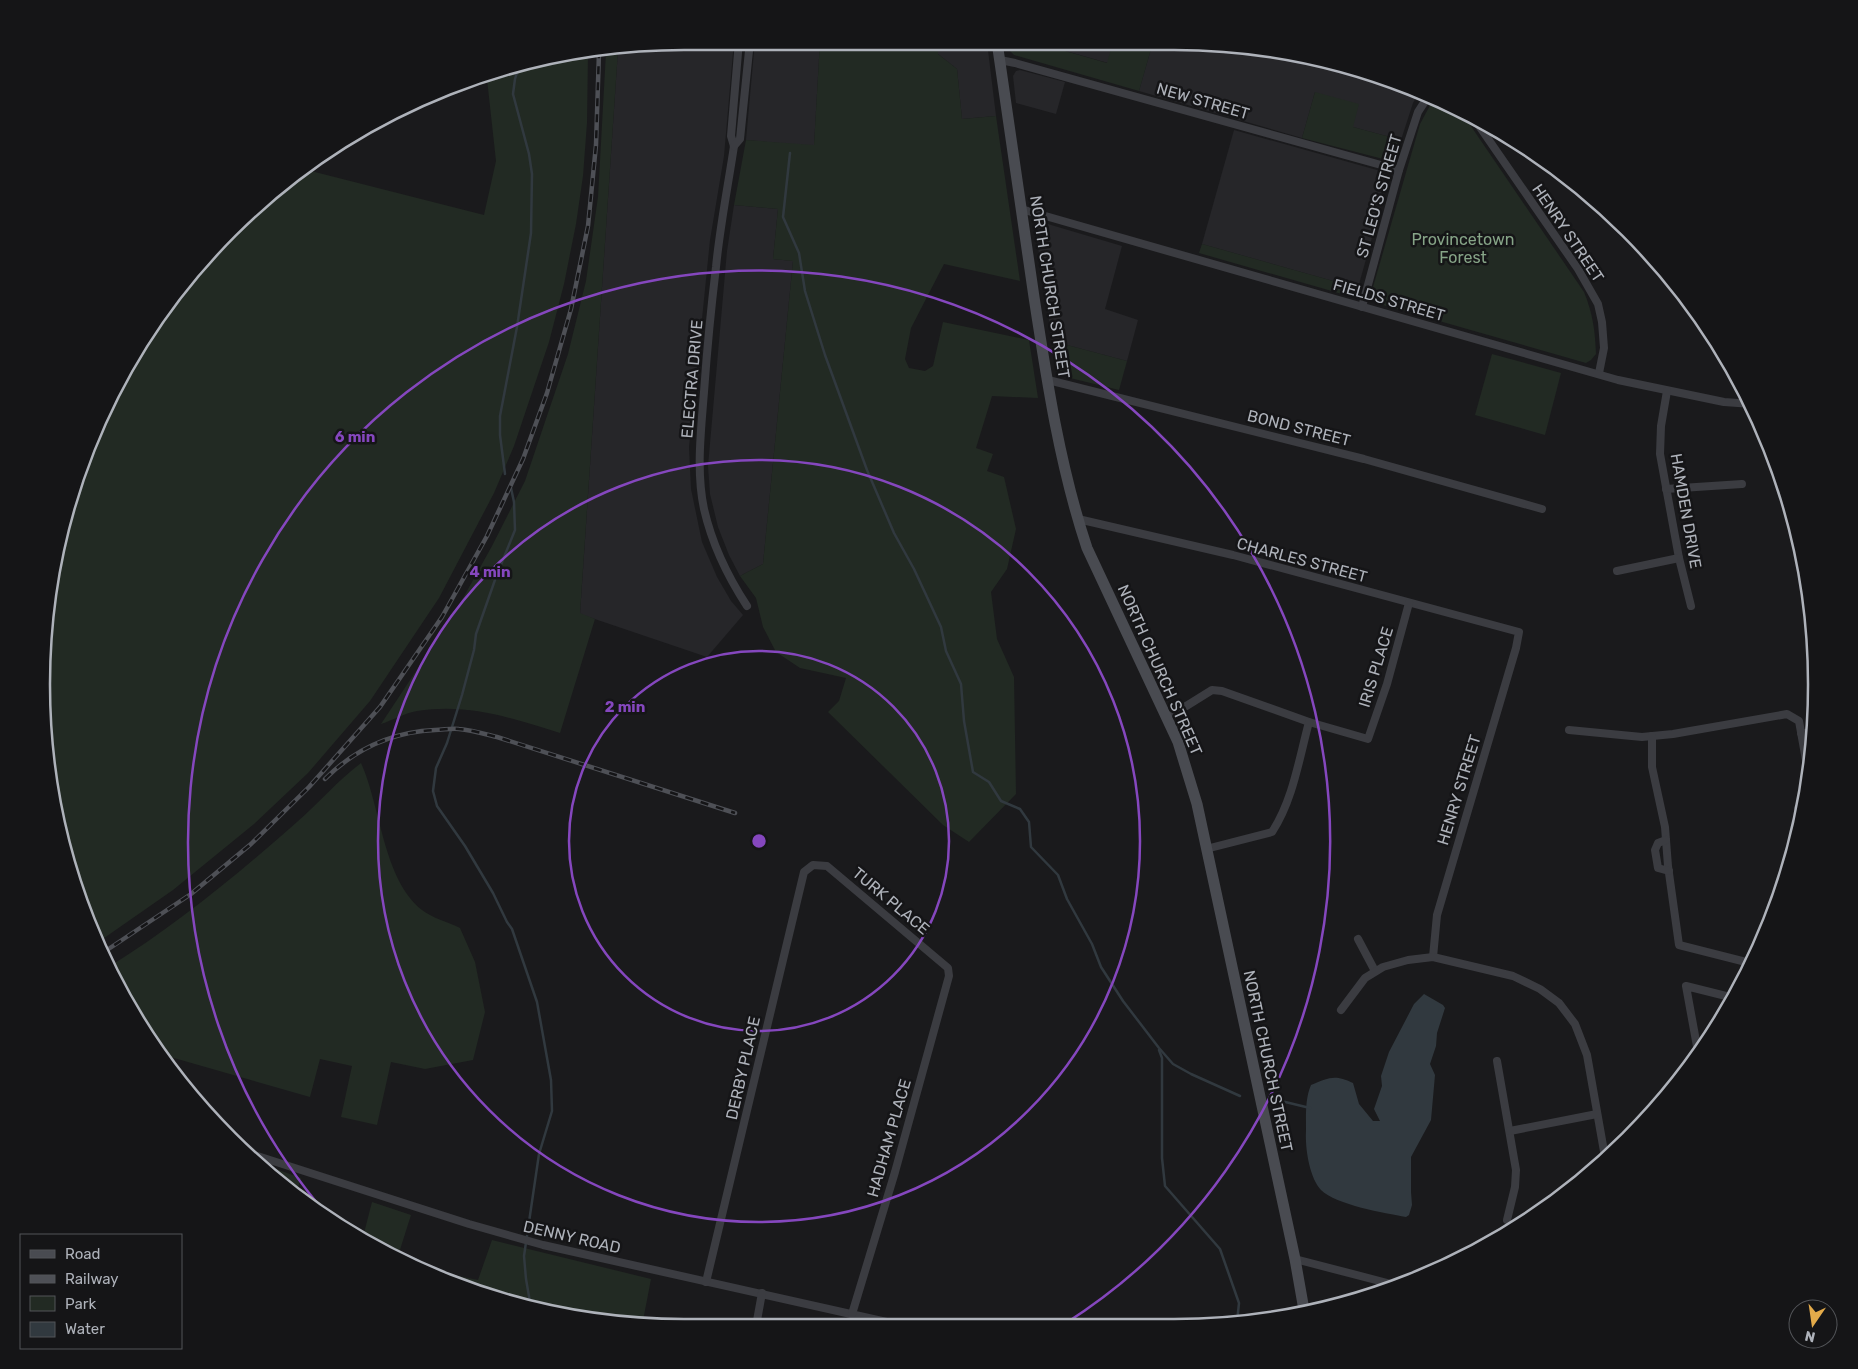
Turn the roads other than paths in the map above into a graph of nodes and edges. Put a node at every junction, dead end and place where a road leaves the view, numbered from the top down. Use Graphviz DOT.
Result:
graph roads {
  1 [pos="738,50"];
  2 [pos="749,50"];
  3 [pos="998,50"];
  4 [pos="1000,60"];
  5 [pos="1425,102"];
  6 [pos="1482,130"];
  7 [pos="734,146"];
  8 [pos="1399,170"];
  9 [pos="1021,210"];
  10 [pos="1362,307"];
  11 [pos="1599,373"];
  12 [pos="1048,380"];
  13 [pos="1667,391"];
  14 [pos="1743,403"];
  15 [pos="1742,484"];
  16 [pos="1666,489"];
  17 [pos="1542,509"];
  18 [pos="1078,519"];
  19 [pos="1679,558"];
  20 [pos="1617,571"];
  21 [pos="1409,603"];
  22 [pos="747,606"];
  23 [pos="1690,606"];
  24 [pos="1519,632"];
  25 [pos="1168,718"];
  26 [pos="1309,722"];
  27 [pos="1569,730"];
  28 [pos="1801,733"];
  29 [pos="1806,733"];
  30 [pos="1652,736"];
  31 [pos="1805,746"];
  32 [pos="1206,849"];
  33 [pos="813,865"];
  34 [pos="1358,939"];
  35 [pos="1433,957"];
  36 [pos="1745,962"];
  37 [pos="948,968"];
  38 [pos="1376,972"];
  39 [pos="1726,996"];
  40 [pos="1341,1010"];
  41 [pos="1696,1043"];
  42 [pos="1497,1061"];
  43 [pos="1597,1114"];
  44 [pos="1510,1131"];
  45 [pos="1604,1151"];
  46 [pos="261,1157"];
  47 [pos="1507,1220"];
  48 [pos="1295,1259"];
  49 [pos="706,1282"];
  50 [pos="1383,1283"];
  51 [pos="762,1293"];
  52 [pos="1303,1305"];
  53 [pos="852,1314"];
  54 [pos="757,1319"];
  55 [pos="874,1319"];
  1 -- 7 [label="street, ELECTRA DRIVE"];
  2 -- 7 [label="street, ELECTRA DRIVE"];
  3 -- 4 [label="main road, NORTH CHURCH STREET"];
  4 -- 8 [label="street, NEW STREET"];
  4 -- 9 [label="main road, NORTH CHURCH STREET"];
  5 -- 8 [label="street, ST LEO'S STREET"];
  6 -- 11 [label="street, HENRY STREET"];
  7 -- 22 [label="street, ELECTRA DRIVE"];
  8 -- 10 [label="street, ST LEO'S STREET"];
  9 -- 10 [label="street, FIELDS STREET"];
  9 -- 12 [label="main road, NORTH CHURCH STREET"];
  10 -- 11 [label="street, FIELDS STREET"];
  11 -- 13 [label="street, FIELDS STREET"];
  12 -- 17 [label="street, BOND STREET"];
  12 -- 18 [label="main road, NORTH CHURCH STREET"];
  13 -- 14 [label="street, FIELDS STREET"];
  13 -- 16 [label="street, HAMDEN DRIVE"];
  15 -- 16 [label="street"];
  16 -- 19 [label="street, HAMDEN DRIVE"];
  18 -- 21 [label="street, CHARLES STREET"];
  18 -- 25 [label="main road, NORTH CHURCH STREET"];
  19 -- 20 [label="street"];
  19 -- 23 [label="street, HAMDEN DRIVE"];
  21 -- 24 [label="street, CHARLES STREET"];
  21 -- 26 [label="street, IRIS PLACE"];
  24 -- 35 [label="street, HENRY STREET"];
  25 -- 26 [label="street"];
  25 -- 32 [label="main road, NORTH CHURCH STREET"];
  26 -- 32 [label="street"];
  27 -- 30 [label="street"];
  28 -- 29 [label="street"];
  28 -- 30 [label="street"];
  28 -- 31 [label="street"];
  30 -- 36 [label="street"];
  32 -- 48 [label="main road, NORTH CHURCH STREET"];
  33 -- 37 [label="street, TURK PLACE"];
  33 -- 49 [label="street, DERBY PLACE"];
  34 -- 38 [label="street"];
  35 -- 38 [label="street"];
  35 -- 43 [label="street"];
  37 -- 53 [label="street, HADHAM PLACE"];
  38 -- 40 [label="street"];
  39 -- 41 [label="street"];
  42 -- 44 [label="street"];
  43 -- 44 [label="street"];
  43 -- 45 [label="street"];
  44 -- 47 [label="street"];
  46 -- 49 [label="street, DENNY ROAD"];
  48 -- 50 [label="street"];
  48 -- 52 [label="main road, NORTH CHURCH STREET"];
  49 -- 51 [label="street, DENNY ROAD"];
  51 -- 53 [label="street, DENNY ROAD"];
  51 -- 54 [label="street"];
  53 -- 55 [label="street, DENNY ROAD"];
}
